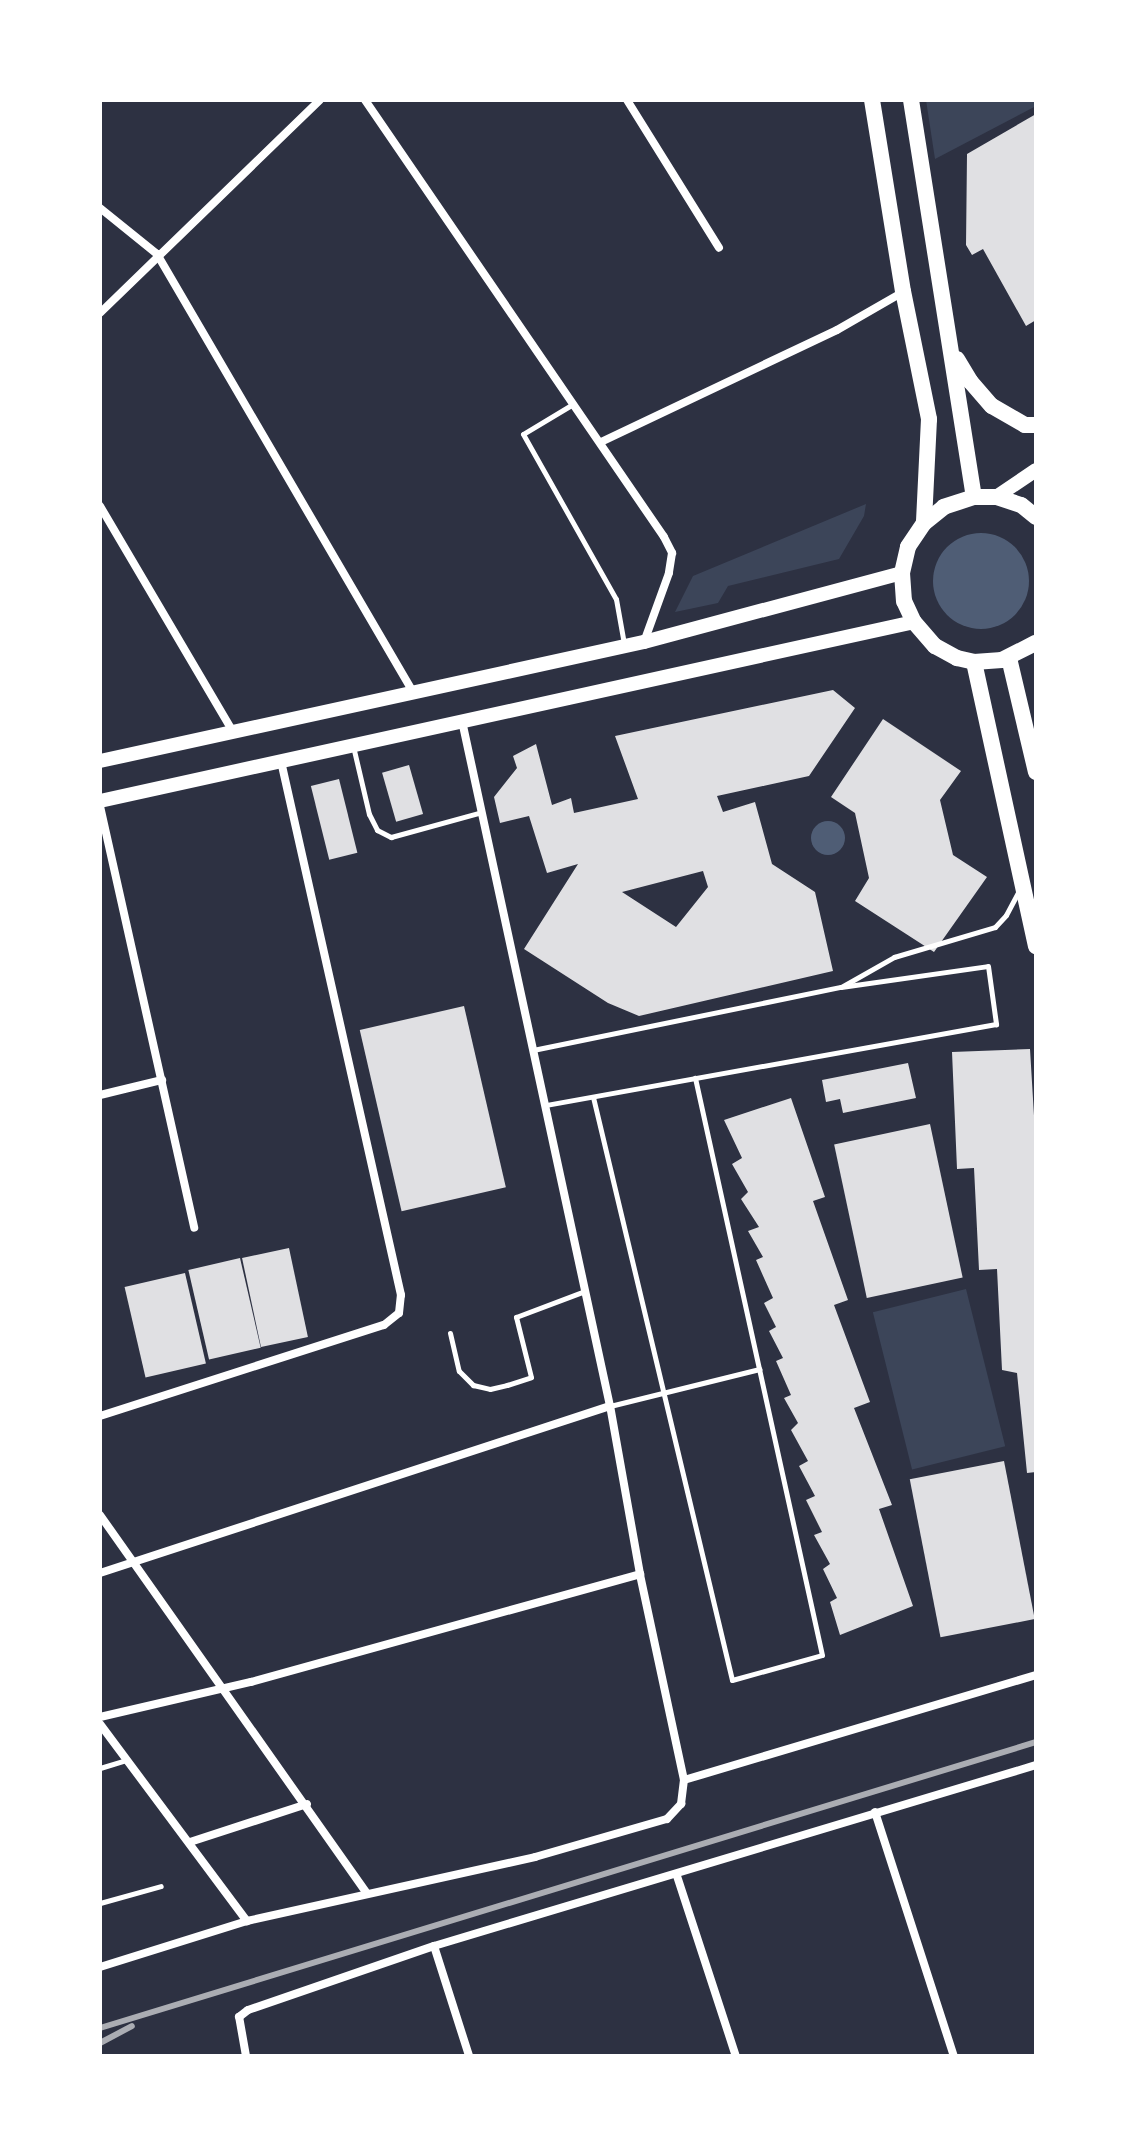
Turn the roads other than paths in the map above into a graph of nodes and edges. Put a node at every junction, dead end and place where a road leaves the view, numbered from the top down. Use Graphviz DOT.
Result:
graph roads {
  1 [pos="320,100"];
  2 [pos="365,100"];
  3 [pos="627,100"];
  4 [pos="872,100"];
  5 [pos="911,100"];
  6 [pos="100,208"];
  7 [pos="719,248"];
  8 [pos="157,254"];
  9 [pos="903,291"];
  10 [pos="100,313"];
  11 [pos="952,351"];
  12 [pos="574,403"];
  13 [pos="1036,425"];
  14 [pos="601,442"];
  15 [pos="1036,470"];
  16 [pos="974,497"];
  17 [pos="996,497"];
  18 [pos="100,506"];
  19 [pos="1036,517"];
  20 [pos="924,523"];
  21 [pos="902,573"];
  22 [pos="914,622"];
  23 [pos="644,642"];
  24 [pos="1036,644"];
  25 [pos="625,646"];
  26 [pos="1009,658"];
  27 [pos="974,662"];
  28 [pos="413,692"];
  29 [pos="462,721"];
  30 [pos="233,732"];
  31 [pos="353,746"];
  32 [pos="100,761"];
  33 [pos="281,761"];
  34 [pos="1036,772"];
  35 [pos="100,804"];
  36 [pos="482,812"];
  37 [pos="1022,884"];
  38 [pos="1036,946"];
  39 [pos="841,987"];
  40 [pos="533,1050"];
  41 [pos="695,1078"];
  42 [pos="162,1080"];
  43 [pos="100,1095"];
  44 [pos="593,1097"];
  45 [pos="545,1105"];
  46 [pos="194,1228"];
  47 [pos="585,1291"];
  48 [pos="450,1333"];
  49 [pos="759,1369"];
  50 [pos="663,1392"];
  51 [pos="610,1406"];
  52 [pos="100,1416"];
  53 [pos="100,1515"];
  54 [pos="136,1563"];
  55 [pos="100,1573"];
  56 [pos="640,1574"];
  57 [pos="1036,1675"];
  58 [pos="225,1687"];
  59 [pos="100,1717"];
  60 [pos="100,1724"];
  61 [pos="127,1760"];
  62 [pos="1036,1765"];
  63 [pos="100,1768"];
  64 [pos="684,1780"];
  65 [pos="307,1804"];
  66 [pos="875,1812"];
  67 [pos="190,1842"];
  68 [pos="677,1876"];
  69 [pos="161,1886"];
  70 [pos="367,1893"];
  71 [pos="100,1903"];
  72 [pos="247,1921"];
  73 [pos="434,1946"];
  74 [pos="100,1967"];
  75 [pos="246,2056"];
  76 [pos="469,2056"];
  77 [pos="736,2056"];
  78 [pos="954,2056"];
  1 -- 8 [label="street"];
  2 -- 12 [label="street"];
  3 -- 7 [label="street"];
  4 -- 9 [label="main road"];
  5 -- 11 [label="main road"];
  6 -- 8 [label="street"];
  8 -- 10 [label="street"];
  8 -- 28 [label="street"];
  9 -- 14 [label="street"];
  9 -- 20 [label="main road"];
  11 -- 13 [label="main road"];
  11 -- 16 [label="main road"];
  12 -- 14 [label="street"];
  12 -- 25 [label="lane"];
  14 -- 23 [label="street"];
  15 -- 17 [label="main road"];
  16 -- 17 [label="main road"];
  16 -- 20 [label="main road"];
  17 -- 19 [label="main road"];
  18 -- 30 [label="street"];
  20 -- 21 [label="main road"];
  21 -- 22 [label="main road"];
  21 -- 23 [label="main road"];
  22 -- 27 [label="main road"];
  22 -- 29 [label="main road"];
  23 -- 25 [label="main road"];
  24 -- 26 [label="main road"];
  25 -- 28 [label="main road"];
  26 -- 27 [label="main road"];
  26 -- 34 [label="main road"];
  27 -- 37 [label="main road"];
  28 -- 30 [label="main road"];
  29 -- 31 [label="main road"];
  29 -- 36 [label="street"];
  30 -- 32 [label="main road"];
  31 -- 33 [label="main road"];
  31 -- 36 [label="lane"];
  33 -- 35 [label="main road"];
  33 -- 52 [label="street"];
  35 -- 42 [label="street"];
  36 -- 40 [label="street"];
  37 -- 38 [label="main road"];
  37 -- 39 [label="lane"];
  39 -- 40 [label="lane"];
  39 -- 41 [label="lane"];
  40 -- 45 [label="street"];
  41 -- 44 [label="lane"];
  41 -- 49 [label="lane"];
  42 -- 43 [label="street"];
  42 -- 46 [label="street"];
  44 -- 45 [label="lane"];
  44 -- 50 [label="lane"];
  45 -- 47 [label="street"];
  47 -- 48 [label="lane"];
  47 -- 51 [label="street"];
  49 -- 50 [label="lane"];
  49 -- 50 [label="lane"];
  50 -- 51 [label="lane"];
  51 -- 54 [label="street"];
  51 -- 56 [label="street"];
  53 -- 54 [label="street"];
  54 -- 55 [label="street"];
  54 -- 58 [label="street"];
  56 -- 58 [label="street"];
  56 -- 64 [label="street"];
  57 -- 64 [label="street"];
  58 -- 59 [label="street"];
  58 -- 65 [label="street"];
  60 -- 61 [label="street"];
  61 -- 63 [label="lane"];
  61 -- 67 [label="street"];
  62 -- 66 [label="street"];
  64 -- 70 [label="street"];
  65 -- 67 [label="street"];
  65 -- 70 [label="street"];
  66 -- 68 [label="street"];
  66 -- 78 [label="street"];
  67 -- 72 [label="street"];
  68 -- 73 [label="street"];
  68 -- 77 [label="street"];
  69 -- 71 [label="lane"];
  70 -- 72 [label="street"];
  72 -- 74 [label="street"];
  73 -- 75 [label="street"];
  73 -- 76 [label="street"];
}
